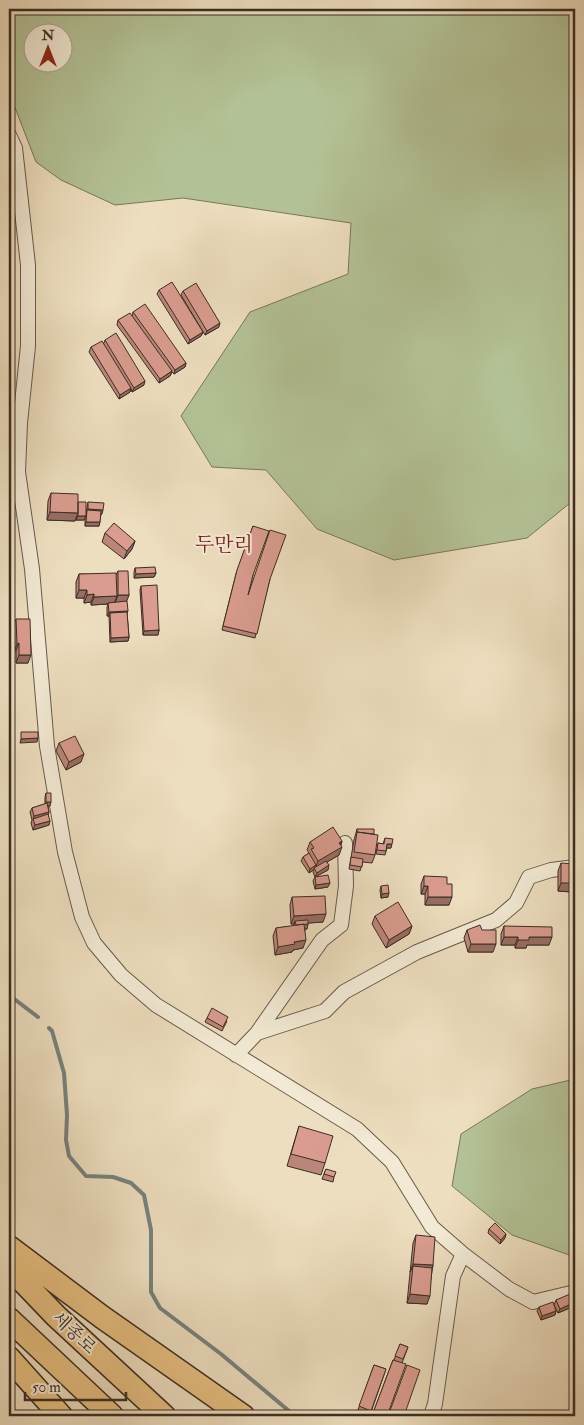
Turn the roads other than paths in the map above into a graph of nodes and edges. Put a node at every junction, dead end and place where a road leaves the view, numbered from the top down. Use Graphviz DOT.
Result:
graph roads {
  1 [pos="9,135"];
  2 [pos="345,843"];
  3 [pos="575,867"];
  4 [pos="257,1033"];
  5 [pos="236,1055"];
  6 [pos="9,1247"];
  7 [pos="463,1254"];
  8 [pos="9,1267"];
  9 [pos="575,1292"];
  10 [pos="9,1319"];
  11 [pos="9,1358"];
  12 [pos="61,1416"];
  13 [pos="112,1416"];
  14 [pos="164,1416"];
  15 [pos="243,1416"];
  16 [pos="431,1416"];
  1 -- 5 [label="street"];
  2 -- 4 [label="street"];
  3 -- 4 [label="street"];
  4 -- 5 [label="street"];
  5 -- 7 [label="street"];
  6 -- 15 [label="highway"];
  7 -- 9 [label="street"];
  7 -- 16 [label="street"];
  8 -- 14 [label="highway, 세종로"];
  10 -- 13 [label="highway, 세종로"];
  11 -- 12 [label="highway"];
}
